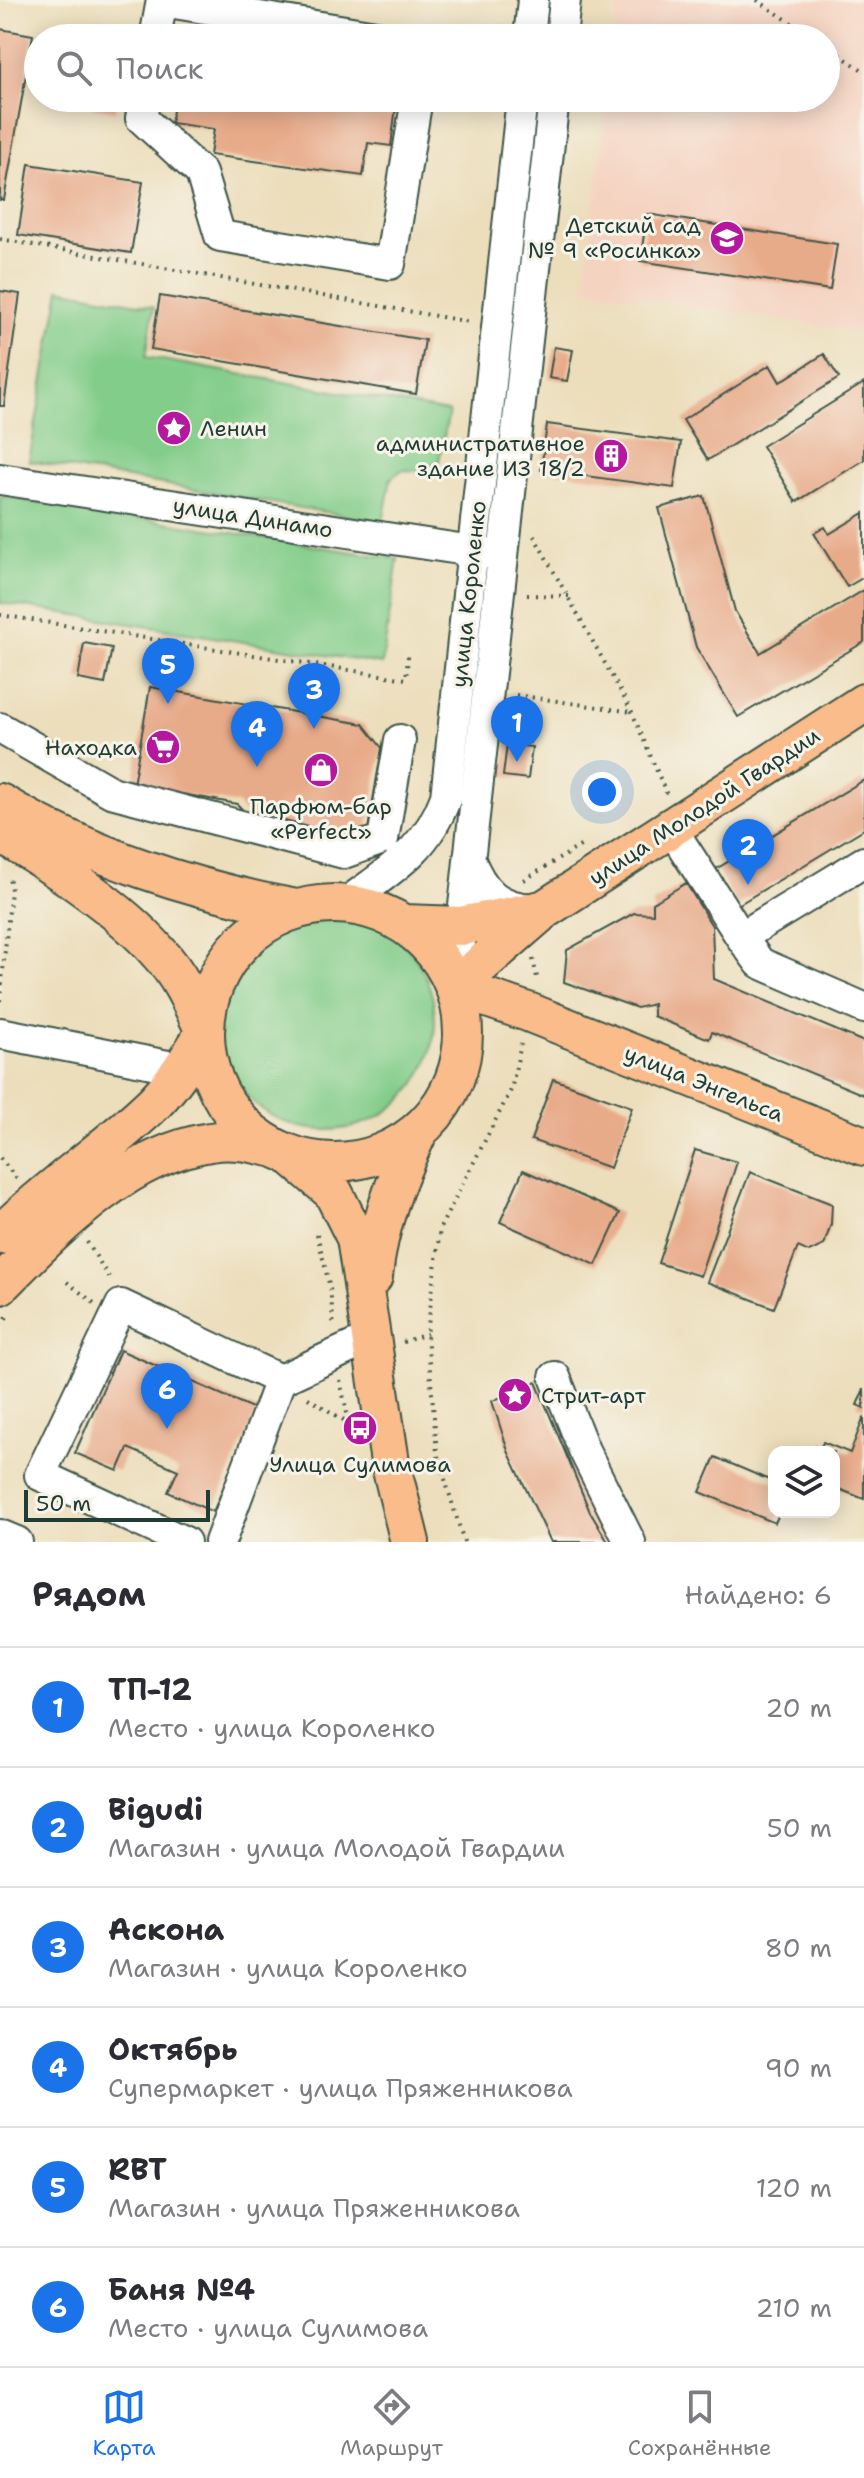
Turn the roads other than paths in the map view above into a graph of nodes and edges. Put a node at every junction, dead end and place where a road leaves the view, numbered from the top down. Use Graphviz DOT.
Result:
graph roads {
  1 [pos="533,0"];
  2 [pos="565,0"];
  3 [pos="162,1"];
  4 [pos="158,24"];
  5 [pos="302,24"];
  6 [pos="530,24"];
  7 [pos="562,24"];
  8 [pos="142,112"];
  9 [pos="415,112"];
  10 [pos="520,112"];
  11 [pos="553,112"];
  12 [pos="0,479"];
  13 [pos="473,551"];
  14 [pos="505,556"];
  15 [pos="864,703"];
  16 [pos="0,728"];
  17 [pos="400,740"];
  18 [pos="0,803"];
  19 [pos="682,820"];
  20 [pos="0,833"];
  21 [pos="469,858"];
  22 [pos="864,862"];
  23 [pos="345,904"];
  24 [pos="296,909"];
  25 [pos="545,909"];
  26 [pos="404,924"];
  27 [pos="461,926"];
  28 [pos="741,937"];
  29 [pos="455,987"];
  30 [pos="864,1008"];
  31 [pos="532,1017"];
  32 [pos="205,1032"];
  33 [pos="0,1033"];
  34 [pos="460,1066"];
  35 [pos="183,1069"];
  36 [pos="418,1132"];
  37 [pos="864,1146"];
  38 [pos="281,1151"];
  39 [pos="0,1235"];
  40 [pos="5,1299"];
  41 [pos="370,1329"];
  42 [pos="555,1377"];
  43 [pos="280,1380"];
  44 [pos="0,1535"];
  45 [pos="17,1542"];
  46 [pos="185,1542"];
  47 [pos="220,1542"];
  48 [pos="410,1542"];
  49 [pos="630,1542"];
  1 -- 6 [label="street"];
  2 -- 7 [label="street"];
  3 -- 4 [label="street"];
  3 -- 5 [label="street"];
  8 -- 9 [label="street"];
  10 -- 13 [label="street, улица Короленко"];
  11 -- 14 [label="street, улица Короленко"];
  12 -- 13 [label="street, улица Динамо"];
  13 -- 14 [label="street, улица Динамо"];
  13 -- 23 [label="street, улица Короленко"];
  14 -- 21 [label="street, улица Короленко"];
  15 -- 19 [label="main road, улица Молодой Гвардии"];
  16 -- 17 [label="street"];
  18 -- 24 [label="main road"];
  19 -- 25 [label="main road, улица Молодой Гвардии"];
  19 -- 28 [label="street"];
  20 -- 32 [label="main road"];
  21 -- 25 [label="street"];
  21 -- 27 [label="street, улица Короленко"];
  22 -- 28 [label="street"];
  23 -- 24 [label="main road"];
  23 -- 26 [label="main road"];
  24 -- 32 [label="main road"];
  25 -- 27 [label="main road"];
  25 -- 29 [label="main road"];
  26 -- 27 [label="main road"];
  26 -- 29 [label="main road"];
  27 -- 29 [label="street, улица Короленко"];
  28 -- 30 [label="street"];
  29 -- 31 [label="main road, улица Энгельса"];
  29 -- 34 [label="main road"];
  31 -- 34 [label="main road"];
  31 -- 37 [label="main road, улица Энгельса"];
  32 -- 35 [label="main road"];
  32 -- 38 [label="main road"];
  33 -- 35 [label="street"];
  34 -- 36 [label="main road"];
  35 -- 39 [label="main road"];
  36 -- 38 [label="main road"];
  36 -- 41 [label="main road"];
  38 -- 40 [label="main road"];
  38 -- 41 [label="main road"];
  41 -- 43 [label="street"];
  41 -- 48 [label="main road"];
  42 -- 49 [label="street"];
  43 -- 46 [label="street"];
  43 -- 47 [label="street"];
  44 -- 45 [label="street"];
}
